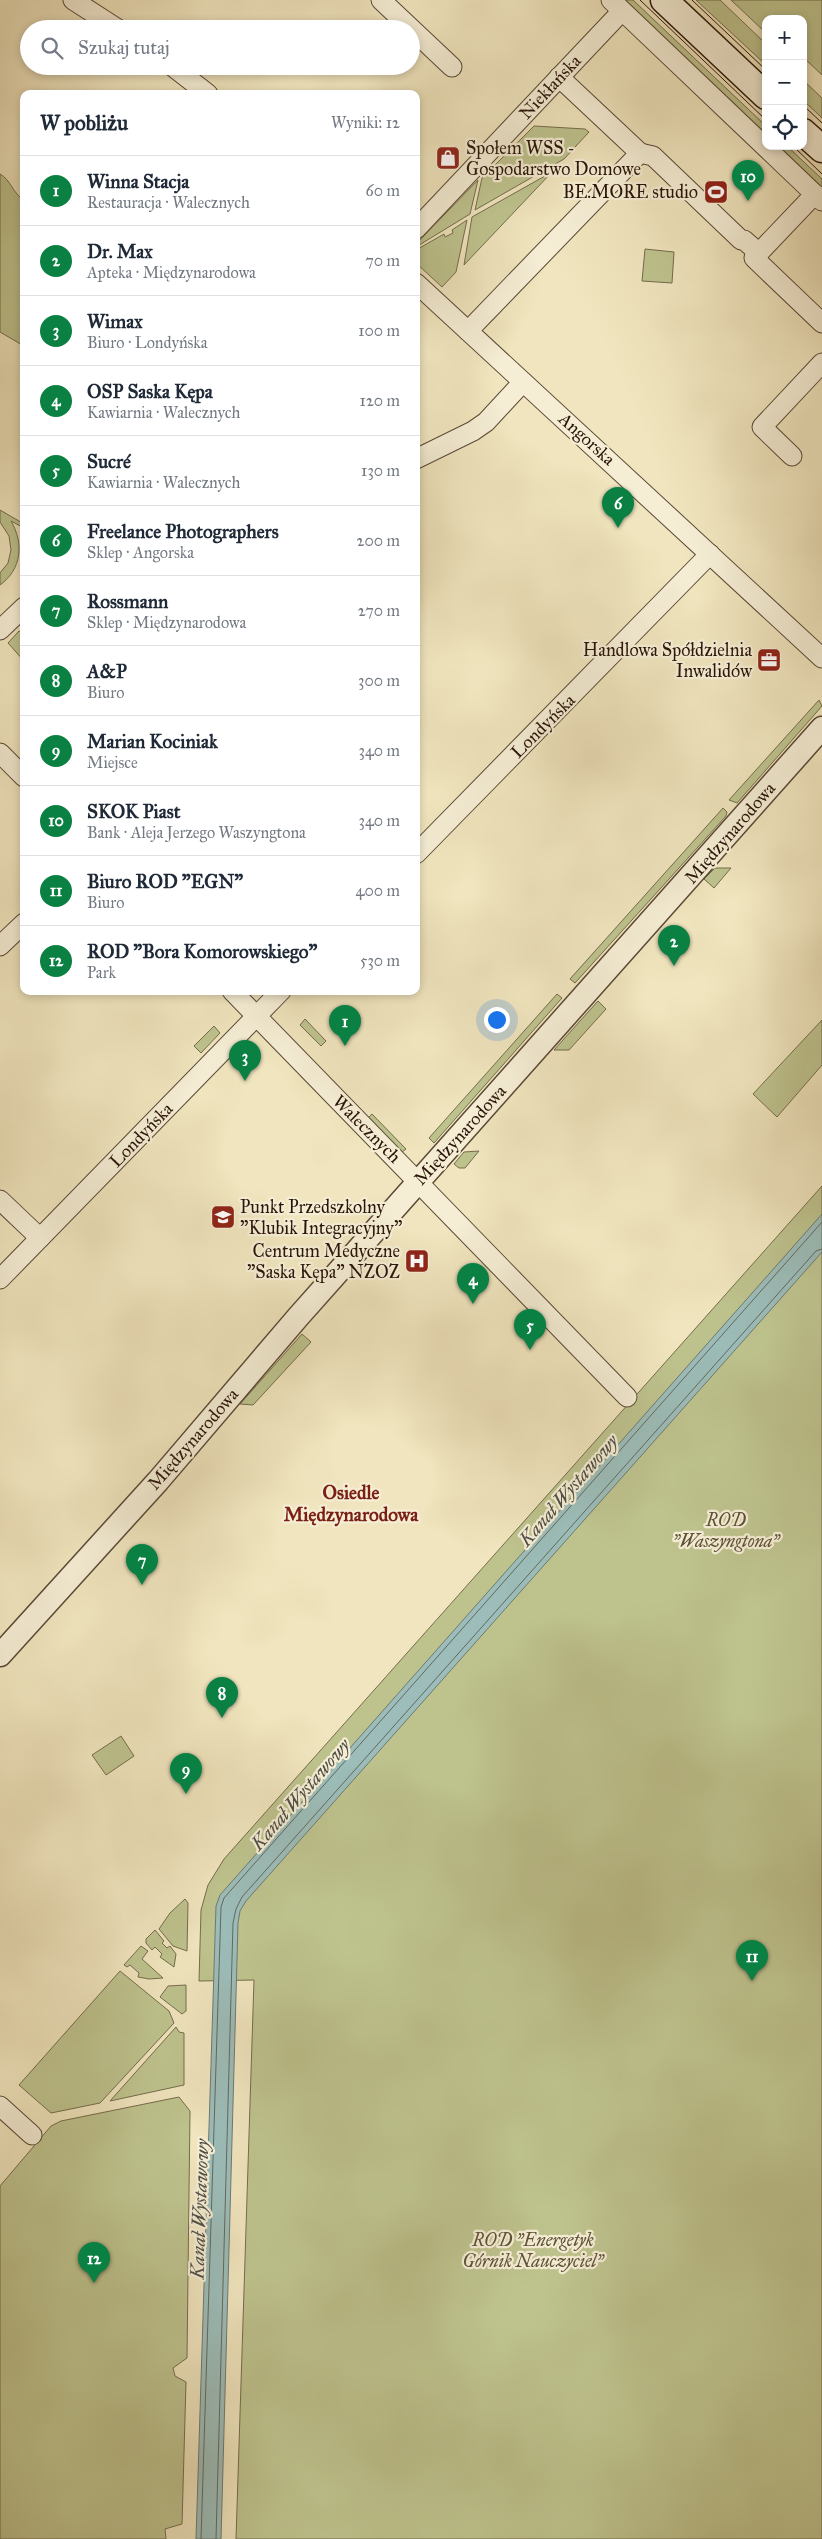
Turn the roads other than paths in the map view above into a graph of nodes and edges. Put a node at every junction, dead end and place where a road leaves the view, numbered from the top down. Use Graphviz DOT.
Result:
graph roads {
  1 [pos="73,0"];
  2 [pos="381,0"];
  3 [pos="664,0"];
  4 [pos="616,6"];
  5 [pos="104,20"];
  6 [pos="402,20"];
  7 [pos="420,37"];
  8 [pos="452,67"];
  9 [pos="184,75"];
  10 [pos="559,77"];
  11 [pos="203,90"];
  12 [pos="762,92"];
  13 [pos="807,136"];
  14 [pos="822,150"];
  15 [pos="640,153"];
  16 [pos="818,198"];
  17 [pos="420,226"];
  18 [pos="759,253"];
  19 [pos="420,287"];
  20 [pos="822,323"];
  21 [pos="468,332"];
  22 [pos="822,363"];
  23 [pos="523,382"];
  24 [pos="792,456"];
  25 [pos="420,457"];
  26 [pos="710,554"];
  27 [pos="20,612"];
  28 [pos="0,630"];
  29 [pos="822,658"];
  30 [pos="822,728"];
  31 [pos="0,753"];
  32 [pos="20,773"];
  33 [pos="420,850"];
  34 [pos="20,927"];
  35 [pos="0,946"];
  36 [pos="236,995"];
  37 [pos="277,995"];
  38 [pos="257,1017"];
  39 [pos="418,1183"];
  40 [pos="0,1200"];
  41 [pos="40,1238"];
  42 [pos="0,1279"];
  43 [pos="626,1397"];
  44 [pos="0,1655"];
  45 [pos="0,2106"];
  46 [pos="32,2135"];
  1 -- 5 [label="street"];
  2 -- 6 [label="street"];
  3 -- 12 [label="main road"];
  4 -- 10 [label="street, Niekłańska"];
  4 -- 16 [label="street"];
  7 -- 8 [label="street"];
  9 -- 11 [label="street"];
  10 -- 15 [label="street"];
  10 -- 17 [label="street, Niekłańska"];
  13 -- 14 [label="main road"];
  15 -- 18 [label="street"];
  15 -- 21 [label="street"];
  16 -- 18 [label="street"];
  18 -- 20 [label="street"];
  19 -- 21 [label="street, Angorska"];
  21 -- 23 [label="street, Angorska"];
  22 -- 24 [label="street"];
  23 -- 25 [label="street"];
  23 -- 26 [label="street, Angorska"];
  26 -- 29 [label="street, Angorska"];
  26 -- 33 [label="street, Londyńska"];
  27 -- 28 [label="street"];
  30 -- 39 [label="street, Międzynarodowa"];
  31 -- 32 [label="street"];
  34 -- 35 [label="street"];
  36 -- 38 [label="street, Walecznych"];
  37 -- 38 [label="street, Londyńska"];
  38 -- 39 [label="street, Walecznych"];
  38 -- 41 [label="street, Londyńska"];
  39 -- 43 [label="street, Walecznych"];
  39 -- 44 [label="street, Międzynarodowa"];
  40 -- 41 [label="street"];
  41 -- 42 [label="street, Londyńska"];
  45 -- 46 [label="street"];
}
